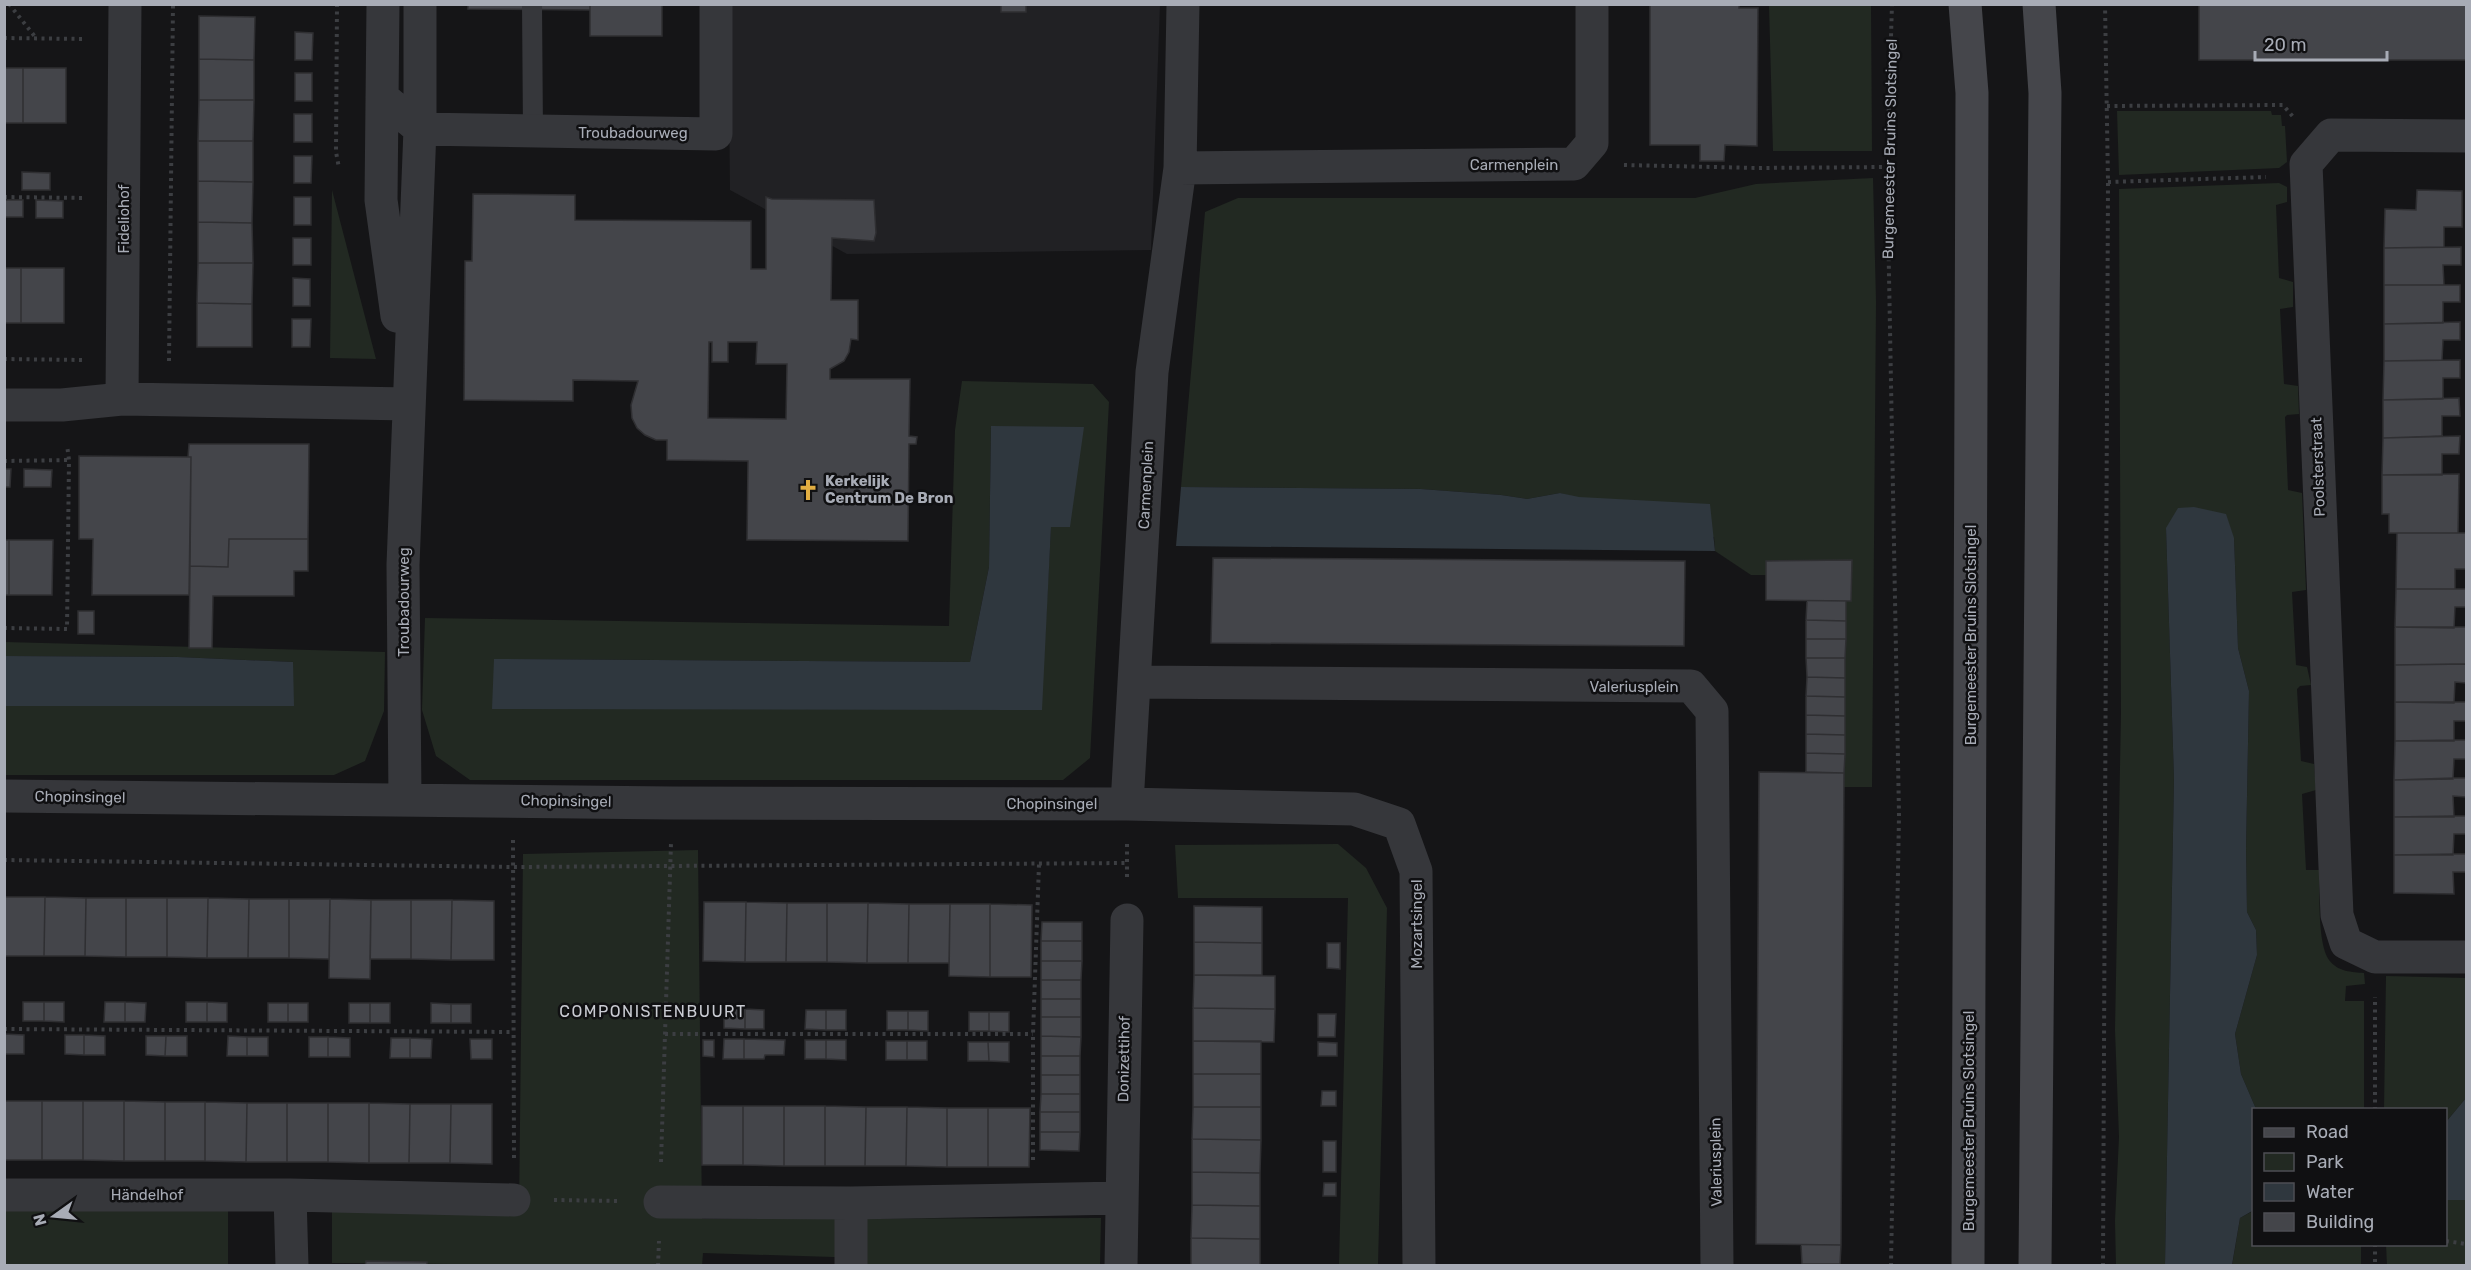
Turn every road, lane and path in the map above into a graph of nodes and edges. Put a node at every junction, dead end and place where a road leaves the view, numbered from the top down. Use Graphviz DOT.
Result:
graph roads {
  1 [pos="9,4"];
  2 [pos="124,4"];
  3 [pos="173,4"];
  4 [pos="382,4"];
  5 [pos="420,4"];
  6 [pos="532,4"];
  7 [pos="716,4"];
  8 [pos="1183,4"];
  9 [pos="1592,4"];
  10 [pos="1892,4"];
  11 [pos="1965,4"];
  12 [pos="2039,4"];
  13 [pos="2105,4"];
  14 [pos="4,38"];
  15 [pos="36,39"];
  16 [pos="124,39"];
  17 [pos="382,97"];
  18 [pos="2107,106"];
  19 [pos="420,129"];
  20 [pos="532,133"];
  21 [pos="2466,136"];
  22 [pos="2312,163"];
  23 [pos="1574,164"];
  24 [pos="1887,166"];
  25 [pos="1180,168"];
  26 [pos="2108,182"];
  27 [pos="4,359"];
  28 [pos="123,361"];
  29 [pos="123,399"];
  30 [pos="169,401"];
  31 [pos="409,404"];
  32 [pos="4,405"];
  33 [pos="62,405"];
  34 [pos="69,460"];
  35 [pos="4,461"];
  36 [pos="4,628"];
  37 [pos="1134,682"];
  38 [pos="4,796"];
  39 [pos="405,800"];
  40 [pos="513,801"];
  41 [pos="672,803"];
  42 [pos="1126,804"];
  43 [pos="4,860"];
  44 [pos="1126,863"];
  45 [pos="1039,864"];
  46 [pos="514,867"];
  47 [pos="670,868"];
  48 [pos="1127,920"];
  49 [pos="2375,957"];
  50 [pos="2466,957"];
  51 [pos="4,1029"];
  52 [pos="514,1032"];
  53 [pos="665,1034"];
  54 [pos="1033,1034"];
  55 [pos="2375,1108"];
  56 [pos="4,1195"];
  57 [pos="290,1195"];
  58 [pos="1122,1198"];
  59 [pos="514,1200"];
  60 [pos="1034,1200"];
  61 [pos="660,1202"];
  62 [pos="851,1203"];
  63 [pos="2447,1241"];
  64 [pos="2466,1244"];
  65 [pos="2374,1246"];
  66 [pos="292,1266"];
  67 [pos="658,1266"];
  68 [pos="851,1266"];
  69 [pos="1121,1266"];
  70 [pos="1419,1266"];
  71 [pos="1717,1266"];
  72 [pos="1891,1266"];
  73 [pos="1968,1266"];
  74 [pos="2036,1266"];
  75 [pos="2103,1266"];
  76 [pos="2375,1266"];
  1 -- 15 [label="path"];
  2 -- 16 [label="street, Fideliohof"];
  3 -- 30 [label="path"];
  4 -- 17 [label="street, Troubadourweg"];
  5 -- 19 [label="street, Troubadourweg"];
  6 -- 20 [label="lane"];
  7 -- 20 [label="street, Troubadourweg"];
  8 -- 25 [label="street, Carmenplein"];
  9 -- 23 [label="street, Carmenplein"];
  10 -- 24 [label="path, Burgemeester Bruins Slotsingel"];
  11 -- 73 [label="main road, Burgemeester Bruins Slotsingel"];
  12 -- 74 [label="main road"];
  13 -- 18 [label="path"];
  14 -- 15 [label="path"];
  15 -- 16 [label="path"];
  16 -- 28 [label="street, Fideliohof"];
  17 -- 19 [label="street"];
  17 -- 31 [label="street, Troubadourweg"];
  18 -- 22 [label="path"];
  18 -- 26 [label="path"];
  19 -- 20 [label="street, Troubadourweg"];
  19 -- 31 [label="street, Troubadourweg"];
  21 -- 22 [label="street"];
  22 -- 26 [label="path"];
  22 -- 49 [label="street, Poolsterstraat"];
  23 -- 24 [label="path"];
  23 -- 25 [label="street, Carmenplein"];
  24 -- 72 [label="path, Burgemeester Bruins Slotsingel"];
  25 -- 37 [label="street, Carmenplein"];
  26 -- 75 [label="path"];
  27 -- 28 [label="path"];
  28 -- 29 [label="street, Fideliohof"];
  29 -- 30 [label="street"];
  29 -- 33 [label="street"];
  30 -- 31 [label="street"];
  31 -- 39 [label="street, Troubadourweg"];
  32 -- 33 [label="street"];
  33 -- 34 [label="path"];
  34 -- 35 [label="path"];
  34 -- 36 [label="path"];
  37 -- 42 [label="street, Carmenplein"];
  37 -- 71 [label="street, Valeriusplein"];
  38 -- 39 [label="street, Chopinsingel"];
  39 -- 40 [label="street, Chopinsingel"];
  40 -- 41 [label="street, Chopinsingel"];
  40 -- 46 [label="path"];
  41 -- 42 [label="street, Chopinsingel"];
  41 -- 47 [label="path"];
  42 -- 44 [label="path"];
  42 -- 70 [label="street, Mozartsingel"];
  43 -- 46 [label="path"];
  44 -- 45 [label="path"];
  44 -- 48 [label="path"];
  45 -- 47 [label="path"];
  45 -- 54 [label="path"];
  46 -- 47 [label="path"];
  46 -- 52 [label="path"];
  47 -- 53 [label="path"];
  48 -- 58 [label="street, Donizettihof"];
  49 -- 50 [label="street"];
  49 -- 55 [label="path"];
  51 -- 52 [label="path"];
  52 -- 59 [label="path"];
  53 -- 54 [label="path"];
  53 -- 61 [label="path"];
  54 -- 60 [label="path"];
  56 -- 57 [label="street, Händelhof"];
  57 -- 59 [label="street, Händelhof"];
  57 -- 66 [label="street"];
  58 -- 60 [label="street"];
  58 -- 69 [label="street, Donizettihof"];
  59 -- 61 [label="path"];
  60 -- 62 [label="street"];
  61 -- 62 [label="street"];
  61 -- 67 [label="path"];
  62 -- 68 [label="street"];
  63 -- 64 [label="path"];
  65 -- 76 [label="path"];
}
